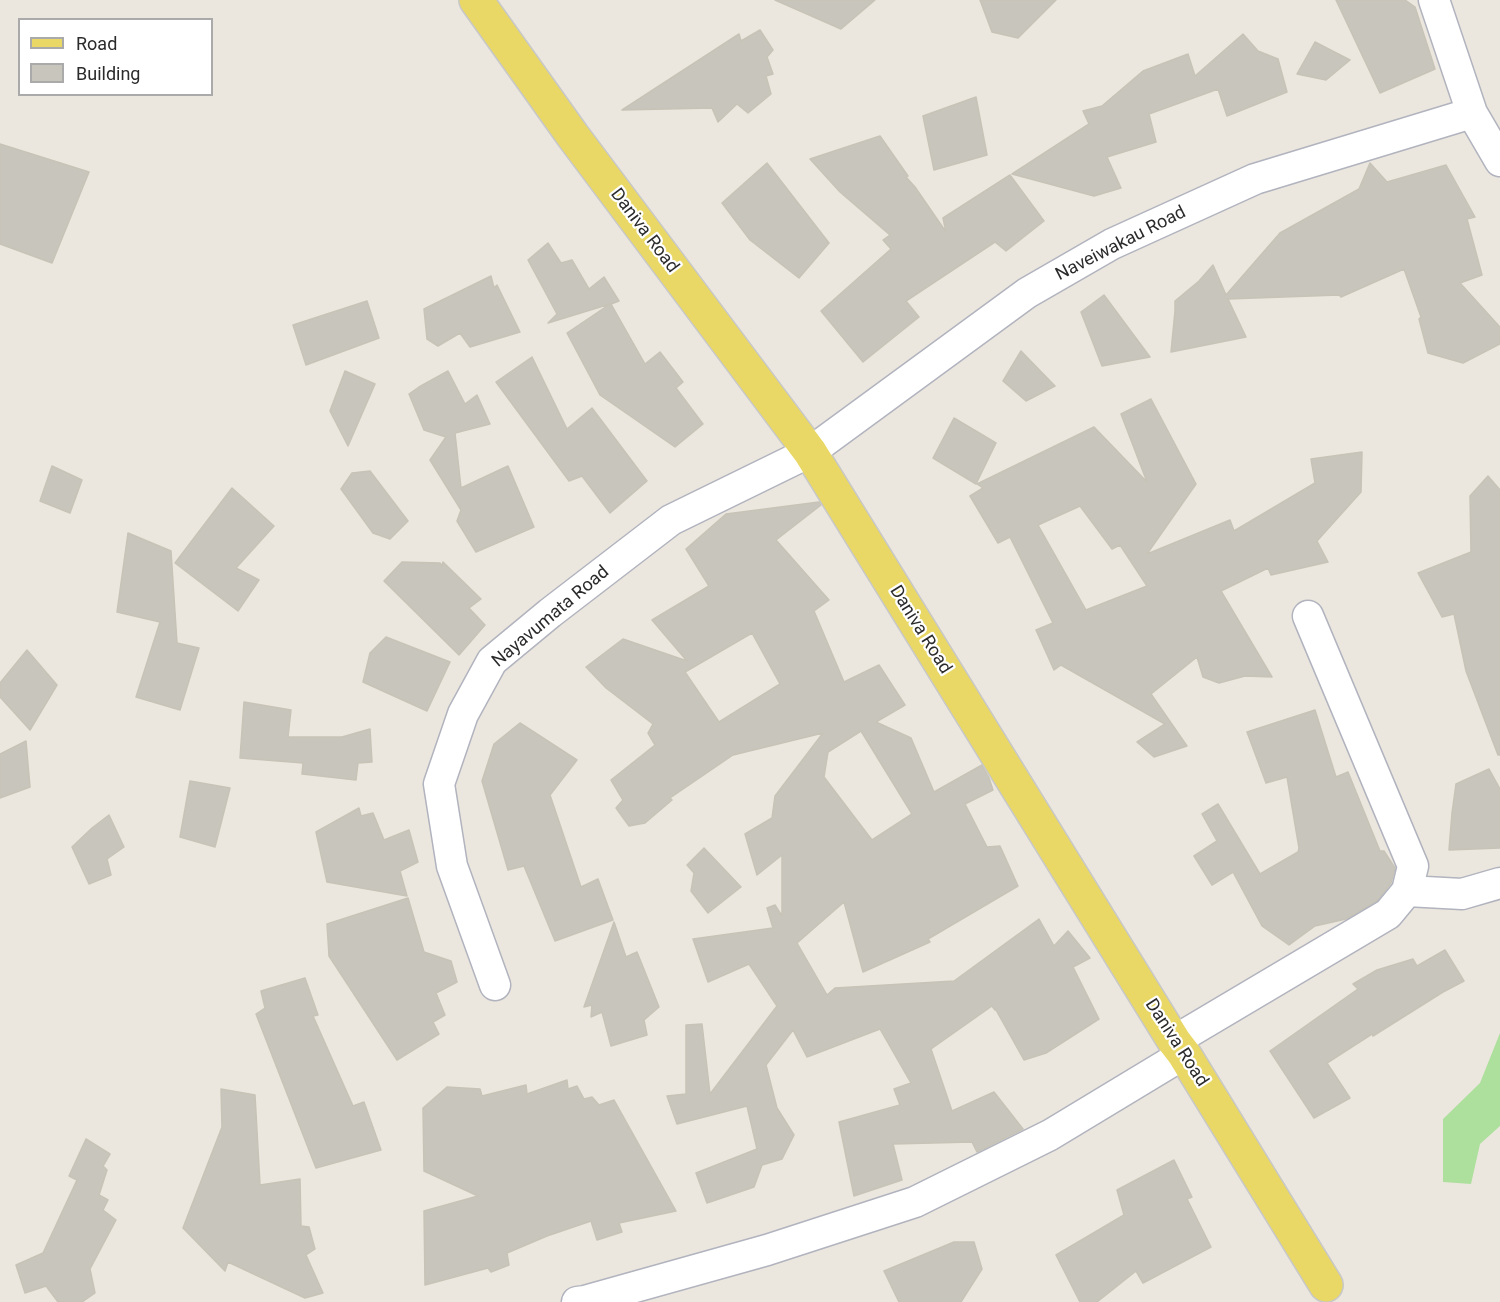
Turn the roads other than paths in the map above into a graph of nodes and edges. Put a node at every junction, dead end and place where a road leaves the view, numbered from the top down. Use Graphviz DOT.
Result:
graph roads {
  1 [pos="477,0"];
  2 [pos="1434,0"];
  3 [pos="1472,113"];
  4 [pos="1500,161"];
  5 [pos="810,452"];
  6 [pos="1308,616"];
  7 [pos="1500,883"];
  8 [pos="1407,891"];
  9 [pos="495,985"];
  10 [pos="1179,1048"];
  11 [pos="1326,1285"];
  12 [pos="577,1302"];
  1 -- 5 [label="main road, Daniva Road"];
  2 -- 3 [label="street"];
  3 -- 4 [label="street"];
  3 -- 5 [label="street, Naveiwakau Road"];
  5 -- 9 [label="street, Nayavumata Road"];
  5 -- 10 [label="main road, Daniva Road"];
  6 -- 8 [label="street"];
  7 -- 8 [label="street"];
  8 -- 10 [label="street"];
  10 -- 11 [label="main road, Daniva Road"];
  10 -- 12 [label="street"];
}
